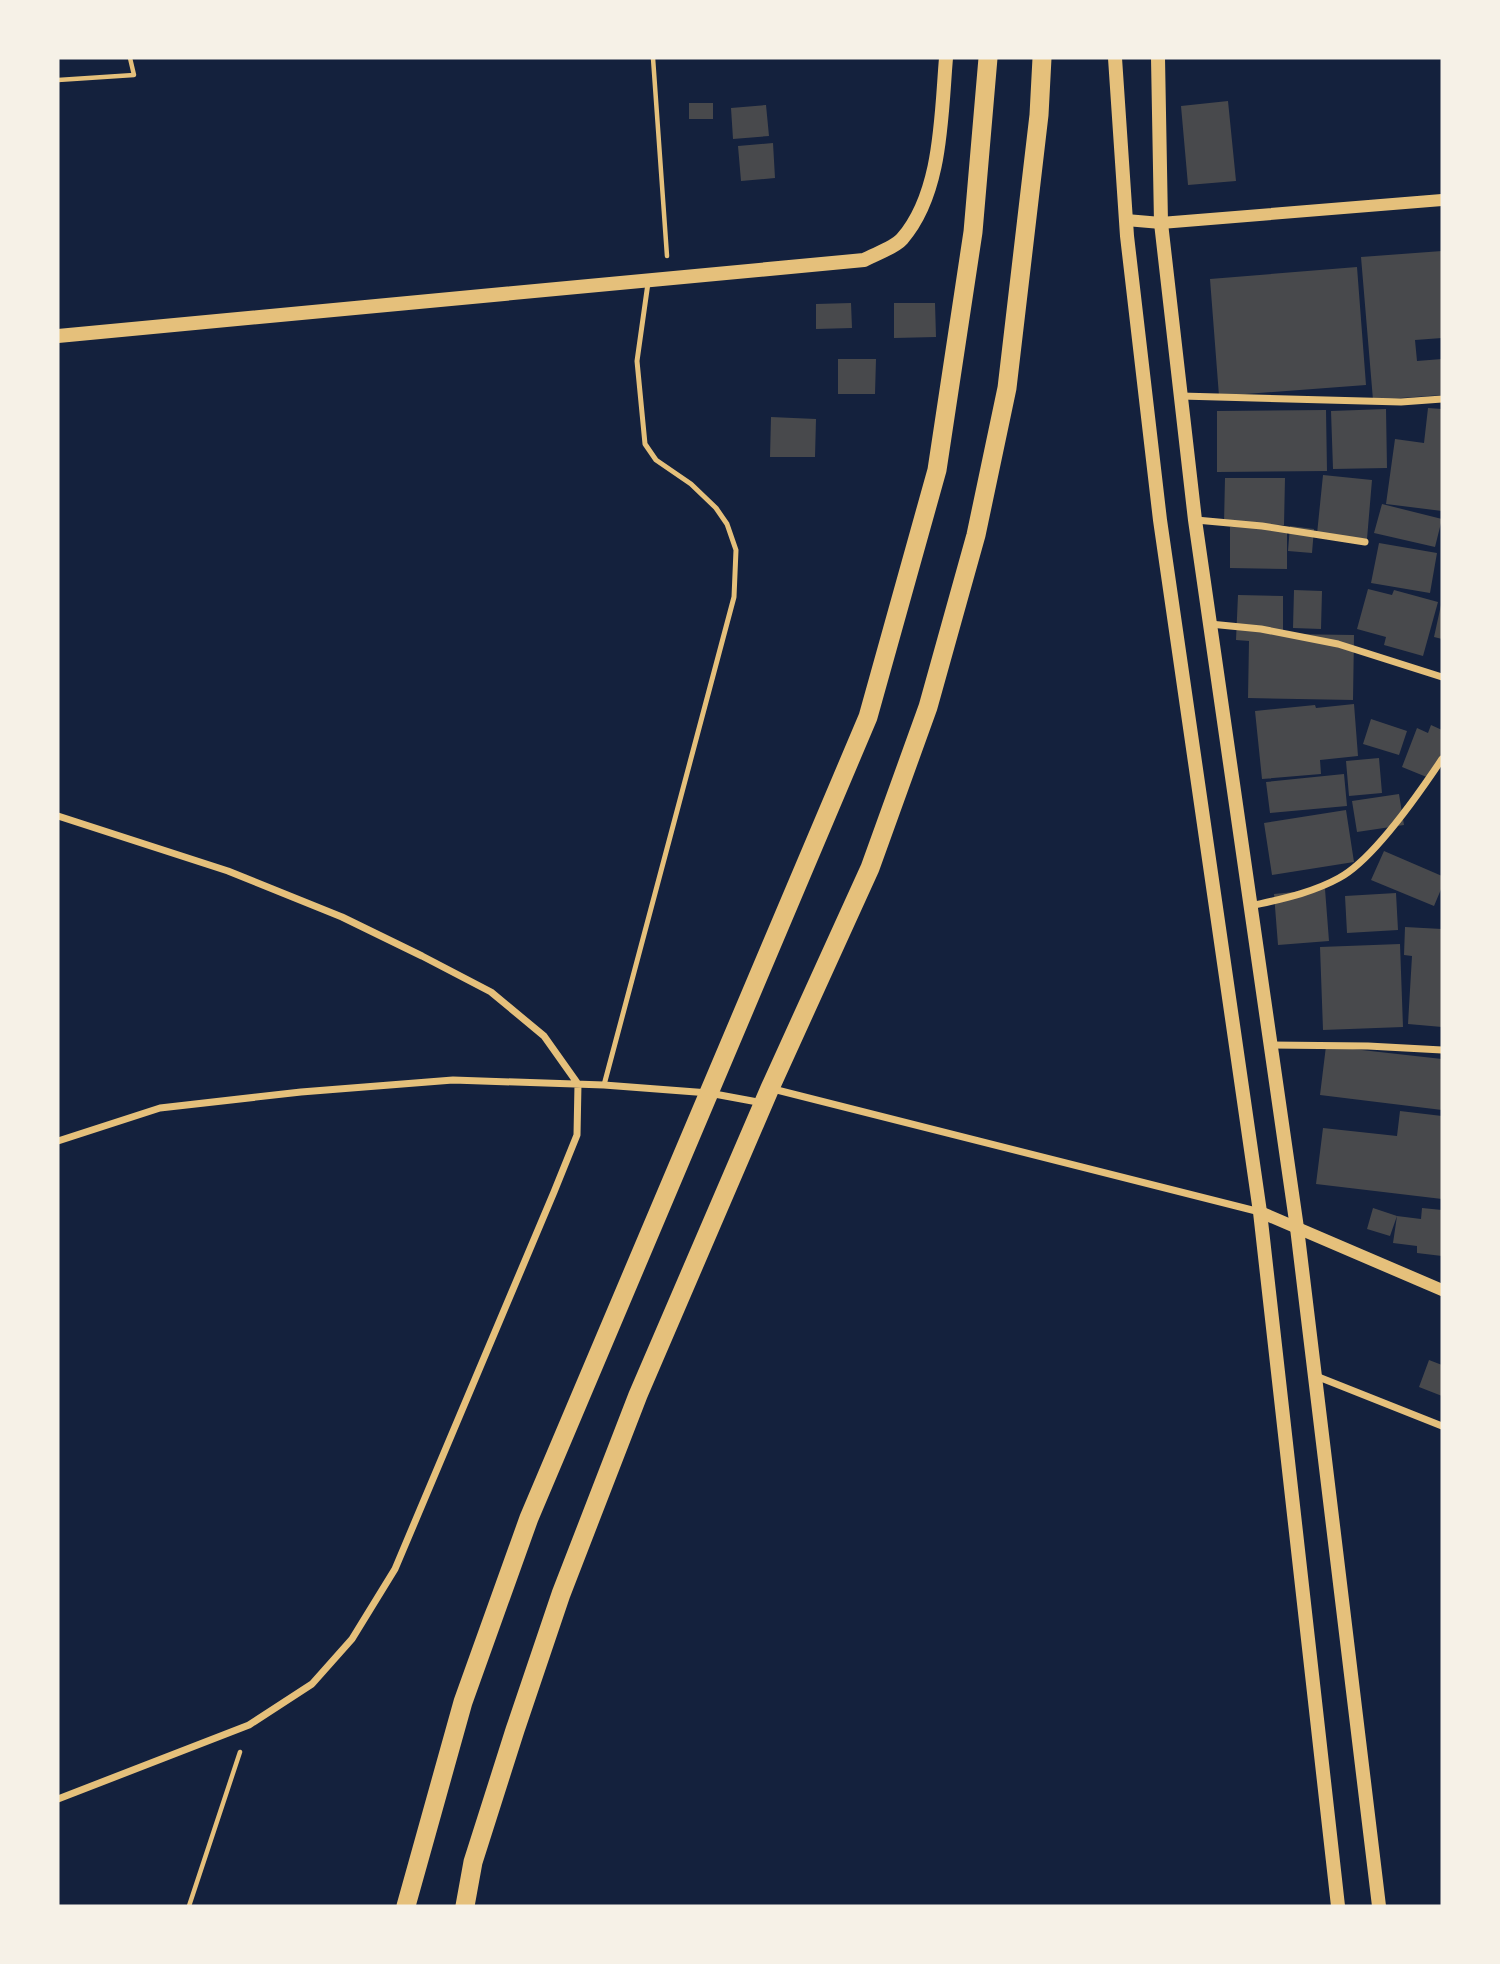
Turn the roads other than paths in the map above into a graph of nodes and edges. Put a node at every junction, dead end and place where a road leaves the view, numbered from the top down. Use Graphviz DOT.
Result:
graph roads {
  1 [pos="946,58"];
  2 [pos="988,58"];
  3 [pos="1042,58"];
  4 [pos="1115,58"];
  5 [pos="1158,58"];
  6 [pos="1442,200"];
  7 [pos="1126,220"];
  8 [pos="1161,223"];
  9 [pos="648,280"];
  10 [pos="58,336"];
  11 [pos="1181,396"];
  12 [pos="1442,399"];
  13 [pos="1195,520"];
  14 [pos="1365,542"];
  15 [pos="1210,624"];
  16 [pos="1442,677"];
  17 [pos="1442,759"];
  18 [pos="58,816"];
  19 [pos="1251,906"];
  20 [pos="1271,1045"];
  21 [pos="1442,1050"];
  22 [pos="578,1084"];
  23 [pos="604,1085"];
  24 [pos="709,1093"];
  25 [pos="766,1095"];
  26 [pos="58,1141"];
  27 [pos="1260,1212"];
  28 [pos="1297,1228"];
  29 [pos="1442,1290"];
  30 [pos="1315,1376"];
  31 [pos="1442,1426"];
  32 [pos="58,1799"];
  33 [pos="406,1906"];
  34 [pos="465,1906"];
  35 [pos="1338,1906"];
  36 [pos="1380,1906"];
  1 -- 9 [label="main road"];
  2 -- 24 [label="highway"];
  3 -- 25 [label="highway"];
  4 -- 7 [label="main road"];
  5 -- 8 [label="main road"];
  6 -- 8 [label="street"];
  7 -- 8 [label="street"];
  7 -- 27 [label="main road"];
  8 -- 11 [label="main road"];
  9 -- 10 [label="main road"];
  9 -- 23 [label="lane"];
  11 -- 12 [label="street"];
  11 -- 13 [label="main road"];
  13 -- 14 [label="street"];
  13 -- 15 [label="main road"];
  15 -- 16 [label="street"];
  15 -- 19 [label="main road"];
  17 -- 19 [label="street"];
  18 -- 22 [label="street"];
  19 -- 20 [label="main road"];
  20 -- 21 [label="street"];
  20 -- 28 [label="main road"];
  22 -- 23 [label="street"];
  22 -- 26 [label="street"];
  22 -- 32 [label="street"];
  23 -- 24 [label="street"];
  24 -- 25 [label="street"];
  24 -- 33 [label="highway"];
  25 -- 27 [label="street"];
  25 -- 34 [label="highway"];
  27 -- 28 [label="street"];
  27 -- 35 [label="main road"];
  28 -- 29 [label="street"];
  28 -- 30 [label="main road"];
  30 -- 31 [label="street"];
  30 -- 36 [label="main road"];
}
